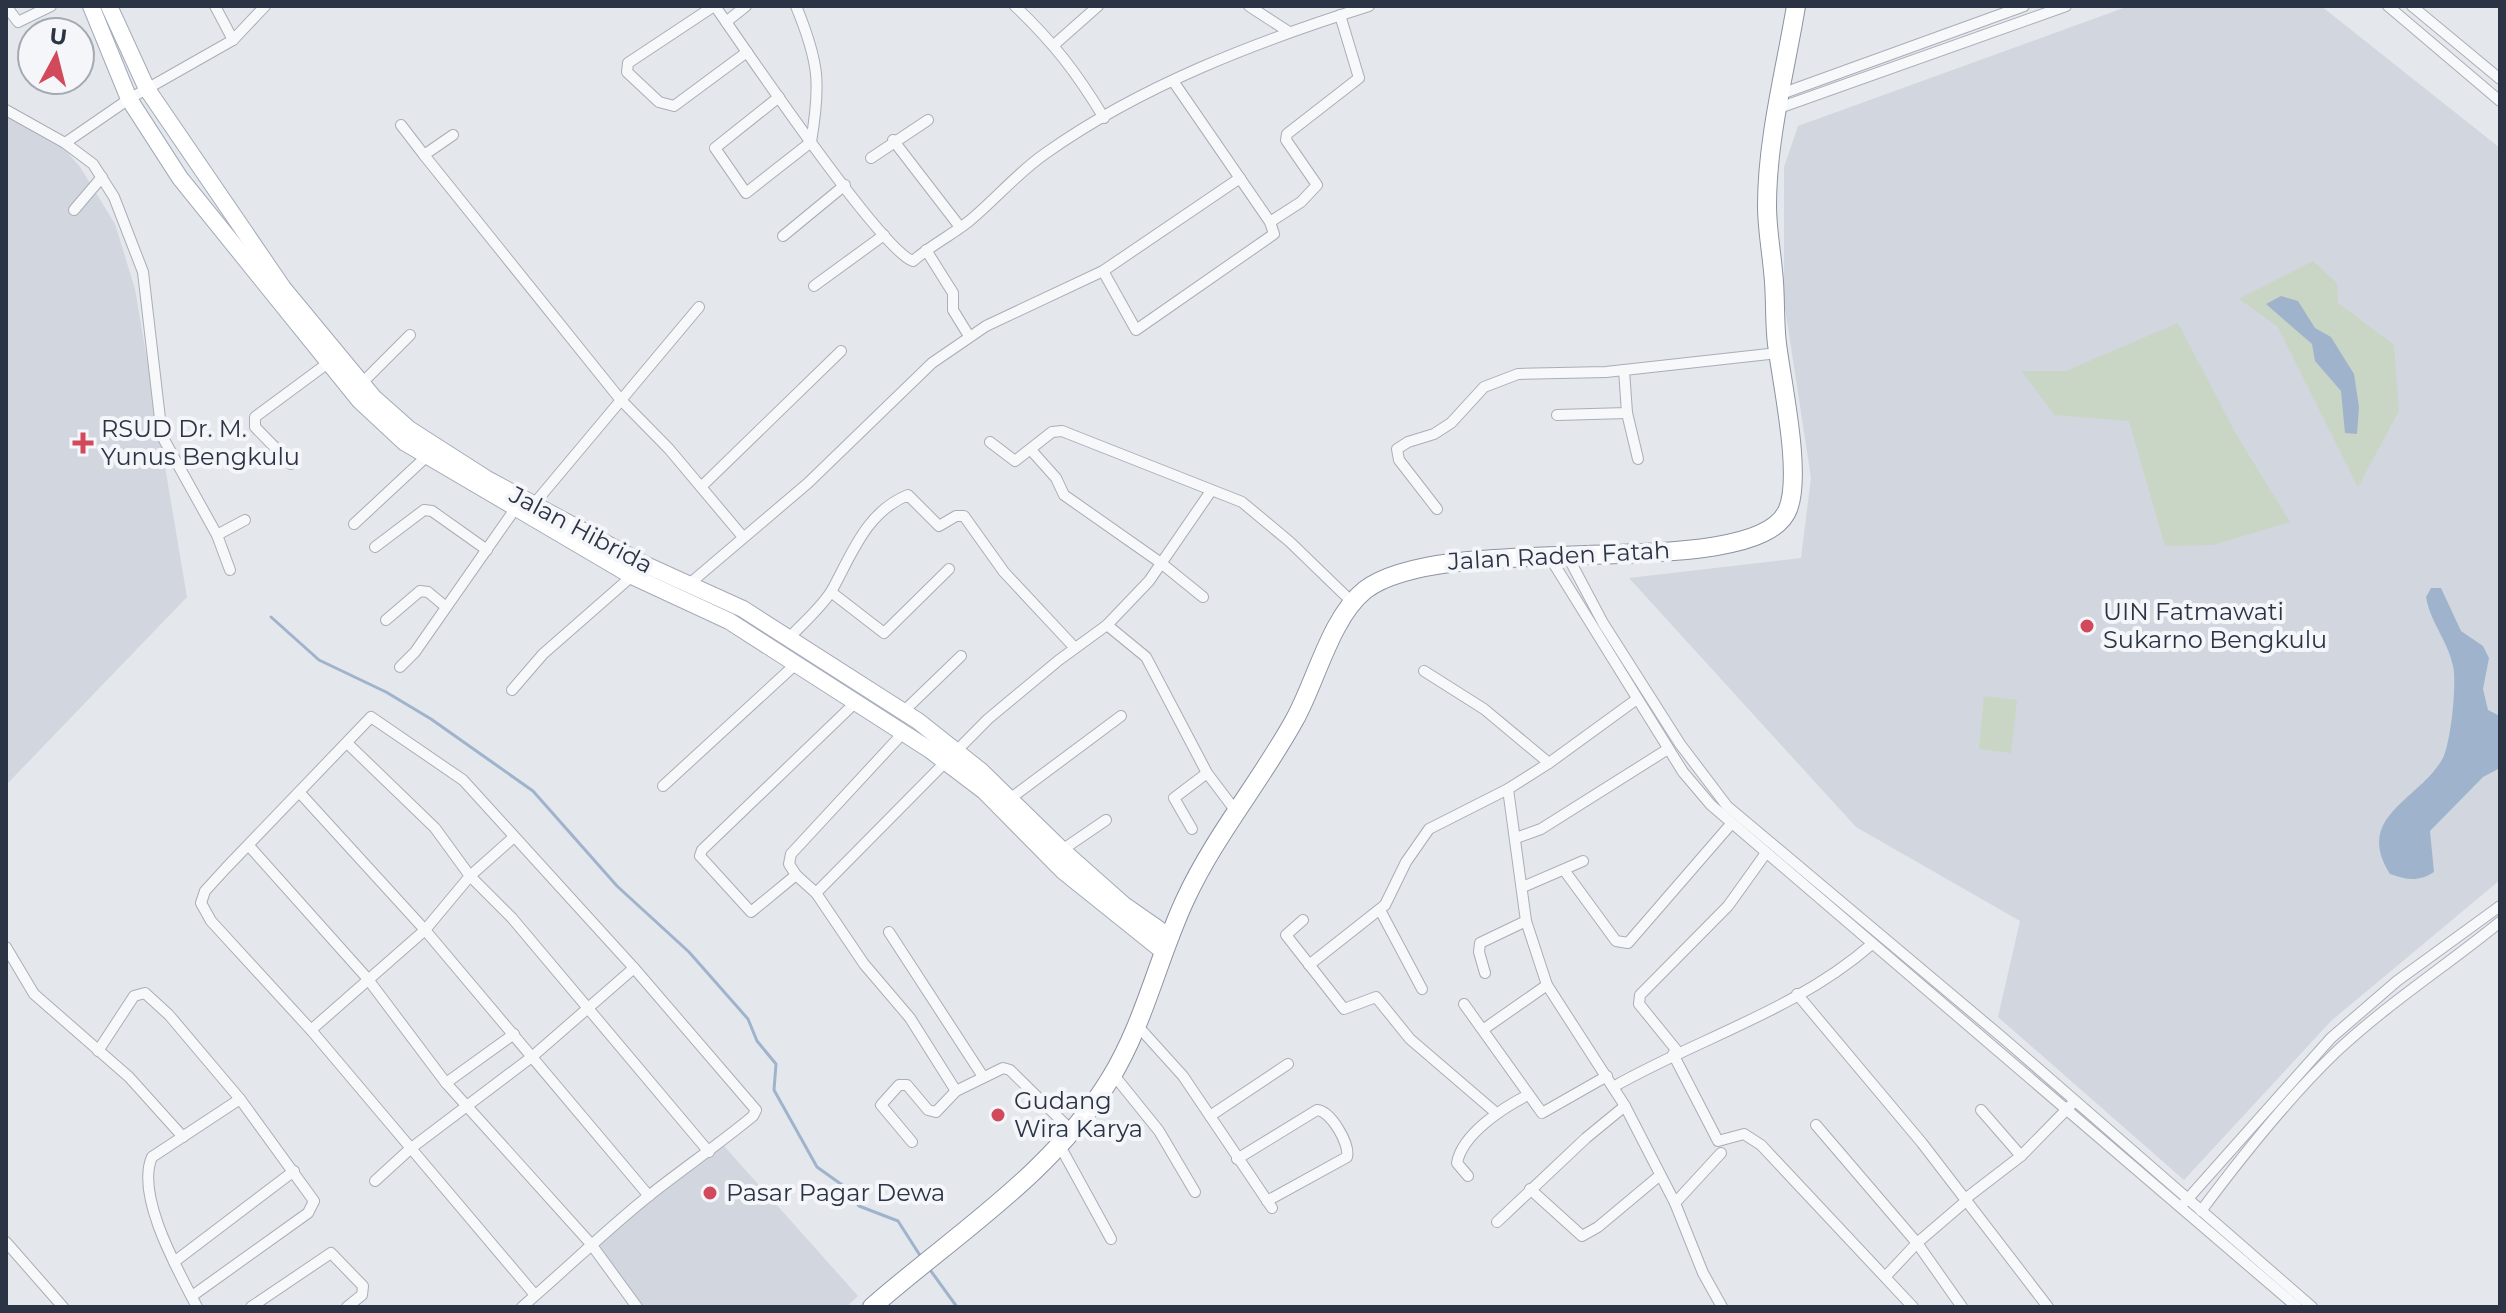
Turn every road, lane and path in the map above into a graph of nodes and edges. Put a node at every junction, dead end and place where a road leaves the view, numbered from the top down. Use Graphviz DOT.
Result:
graph roads {
  1 [pos="6,6"];
  2 [pos="51,6"];
  3 [pos="91,6"];
  4 [pos="109,6"];
  5 [pos="215,6"];
  6 [pos="265,6"];
  7 [pos="715,6"];
  8 [pos="746,6"];
  9 [pos="796,6"];
  10 [pos="1015,6"];
  11 [pos="1098,6"];
  12 [pos="1249,6"];
  13 [pos="1369,6"];
  14 [pos="1796,6"];
  15 [pos="2024,6"];
  16 [pos="2066,6"];
  17 [pos="2388,6"];
  18 [pos="2412,6"];
  19 [pos="1342,11"];
  20 [pos="726,22"];
  21 [pos="1289,32"];
  22 [pos="233,40"];
  23 [pos="1055,44"];
  24 [pos="747,52"];
  25 [pos="1839,73"];
  26 [pos="2500,79"];
  27 [pos="1173,81"];
  28 [pos="1843,85"];
  29 [pos="147,89"];
  30 [pos="779,97"];
  31 [pos="129,99"];
  32 [pos="1780,101"];
  33 [pos="2500,101"];
  34 [pos="6,110"];
  35 [pos="1104,118"];
  36 [pos="928,120"];
  37 [pos="401,125"];
  38 [pos="453,135"];
  39 [pos="893,140"];
  40 [pos="811,142"];
  41 [pos="65,143"];
  42 [pos="424,155"];
  43 [pos="871,158"];
  44 [pos="102,177"];
  45 [pos="1240,178"];
  46 [pos="845,185"];
  47 [pos="74,210"];
  48 [pos="1270,222"];
  49 [pos="960,227"];
  50 [pos="884,235"];
  51 [pos="783,236"];
  52 [pos="240,240"];
  53 [pos="926,250"];
  54 [pos="1103,271"];
  55 [pos="814,286"];
  56 [pos="279,294"];
  57 [pos="699,307"];
  58 [pos="410,335"];
  59 [pos="969,336"];
  60 [pos="841,351"];
  61 [pos="1778,353"];
  62 [pos="328,363"];
  63 [pos="1624,370"];
  64 [pos="362,383"];
  65 [pos="620,399"];
  66 [pos="1627,413"];
  67 [pos="1557,415"];
  68 [pos="990,442"];
  69 [pos="1031,450"];
  70 [pos="426,457"];
  71 [pos="1638,459"];
  72 [pos="291,464"];
  73 [pos="701,487"];
  74 [pos="1211,491"];
  75 [pos="534,504"];
  76 [pos="515,509"];
  77 [pos="1437,509"];
  78 [pos="245,520"];
  79 [pos="548,520"];
  80 [pos="354,524"];
  81 [pos="217,535"];
  82 [pos="743,537"];
  83 [pos="375,547"];
  84 [pos="487,550"];
  85 [pos="1558,556"];
  86 [pos="1161,563"];
  87 [pos="949,569"];
  88 [pos="230,570"];
  89 [pos="632,576"];
  90 [pos="688,585"];
  91 [pos="831,592"];
  92 [pos="1203,597"];
  93 [pos="1352,602"];
  94 [pos="446,607"];
  95 [pos="386,620"];
  96 [pos="1107,625"];
  97 [pos="790,637"];
  98 [pos="1075,648"];
  99 [pos="961,656"];
  100 [pos="797,663"];
  101 [pos="400,667"];
  102 [pos="1424,671"];
  103 [pos="512,690"];
  104 [pos="1637,699"];
  105 [pos="857,701"];
  106 [pos="903,712"];
  107 [pos="1121,716"];
  108 [pos="903,733"];
  109 [pos="347,743"];
  110 [pos="1682,747"];
  111 [pos="1670,751"];
  112 [pos="952,757"];
  113 [pos="1549,763"];
  114 [pos="1207,773"];
  115 [pos="663,786"];
  116 [pos="1508,789"];
  117 [pos="300,793"];
  118 [pos="1011,798"];
  119 [pos="1235,810"];
  120 [pos="1106,820"];
  121 [pos="1731,824"];
  122 [pos="1192,829"];
  123 [pos="514,837"];
  124 [pos="1516,838"];
  125 [pos="250,847"];
  126 [pos="1062,850"];
  127 [pos="1766,853"];
  128 [pos="1583,861"];
  129 [pos="1564,870"];
  130 [pos="796,875"];
  131 [pos="470,876"];
  132 [pos="1523,887"];
  133 [pos="816,893"];
  134 [pos="2500,906"];
  135 [pos="1380,910"];
  136 [pos="1854,919"];
  137 [pos="1303,920"];
  138 [pos="1526,921"];
  139 [pos="2500,922"];
  140 [pos="425,930"];
  141 [pos="889,932"];
  142 [pos="1167,944"];
  143 [pos="1872,944"];
  144 [pos="6,947"];
  145 [pos="1309,965"];
  146 [pos="634,968"];
  147 [pos="1485,973"];
  148 [pos="367,978"];
  149 [pos="1547,985"];
  150 [pos="1422,989"];
  151 [pos="1797,994"];
  152 [pos="1464,1004"];
  153 [pos="587,1009"];
  154 [pos="1136,1024"];
  155 [pos="1484,1029"];
  156 [pos="311,1030"];
  157 [pos="514,1034"];
  158 [pos="2003,1038"];
  159 [pos="1997,1049"];
  160 [pos="98,1051"];
  161 [pos="1675,1053"];
  162 [pos="533,1056"];
  163 [pos="1288,1064"];
  164 [pos="1113,1074"];
  165 [pos="982,1075"];
  166 [pos="1607,1076"];
  167 [pos="446,1083"];
  168 [pos="1613,1087"];
  169 [pos="956,1091"];
  170 [pos="1528,1095"];
  171 [pos="240,1099"];
  172 [pos="2074,1100"];
  173 [pos="467,1104"];
  174 [pos="1625,1106"];
  175 [pos="1981,1110"];
  176 [pos="2068,1110"];
  177 [pos="1495,1112"];
  178 [pos="1210,1116"];
  179 [pos="1816,1125"];
  180 [pos="183,1137"];
  181 [pos="1066,1139"];
  182 [pos="912,1142"];
  183 [pos="410,1149"];
  184 [pos="2232,1150"];
  185 [pos="709,1152"];
  186 [pos="1721,1153"];
  187 [pos="2021,1156"];
  188 [pos="1237,1159"];
  189 [pos="2242,1159"];
  190 [pos="294,1171"];
  191 [pos="1468,1176"];
  192 [pos="1659,1176"];
  193 [pos="375,1181"];
  194 [pos="1530,1189"];
  195 [pos="1195,1192"];
  196 [pos="649,1196"];
  197 [pos="1966,1200"];
  198 [pos="1675,1203"];
  199 [pos="2184,1203"];
  200 [pos="2201,1211"];
  201 [pos="1497,1222"];
  202 [pos="1111,1239"];
  203 [pos="6,1242"];
  204 [pos="1917,1243"];
  205 [pos="591,1244"];
  206 [pos="174,1262"];
  207 [pos="2262,1270"];
  208 [pos="1886,1276"];
  209 [pos="535,1295"];
  210 [pos="192,1296"];
  211 [pos="63,1307"];
  212 [pos="197,1307"];
  213 [pos="251,1307"];
  214 [pos="347,1307"];
  215 [pos="522,1307"];
  216 [pos="637,1307"];
  217 [pos="872,1307"];
  218 [pos="1722,1307"];
  219 [pos="1913,1307"];
  220 [pos="1962,1307"];
  221 [pos="2048,1307"];
  222 [pos="2297,1307"];
  223 [pos="2312,1307"];
  1 -- 2 [label="street"];
  3 -- 31 [label="main road"];
  4 -- 29 [label="main road, Jalan Hibrida"];
  5 -- 22 [label="street"];
  6 -- 22 [label="street"];
  7 -- 20 [label="street"];
  7 -- 24 [label="street"];
  8 -- 20 [label="street"];
  9 -- 40 [label="street"];
  10 -- 23 [label="street"];
  11 -- 23 [label="street"];
  12 -- 21 [label="street"];
  13 -- 19 [label="street"];
  14 -- 32 [label="highway, Jalan Raden Fatah"];
  15 -- 25 [label="street"];
  16 -- 28 [label="street"];
  17 -- 33 [label="street"];
  18 -- 26 [label="street"];
  19 -- 21 [label="street"];
  19 -- 48 [label="street"];
  20 -- 24 [label="street"];
  21 -- 27 [label="street"];
  22 -- 29 [label="street"];
  23 -- 35 [label="street"];
  24 -- 30 [label="street"];
  25 -- 28 [label="street"];
  25 -- 32 [label="street"];
  27 -- 35 [label="street"];
  27 -- 45 [label="street"];
  28 -- 32 [label="street"];
  29 -- 31 [label="street"];
  29 -- 52 [label="main road, Jalan Hibrida"];
  30 -- 40 [label="street"];
  30 -- 40 [label="street"];
  31 -- 41 [label="street"];
  31 -- 52 [label="main road"];
  32 -- 61 [label="highway, Jalan Raden Fatah"];
  34 -- 41 [label="street"];
  35 -- 49 [label="street"];
  36 -- 39 [label="street"];
  37 -- 42 [label="street"];
  38 -- 42 [label="street"];
  39 -- 43 [label="street"];
  39 -- 49 [label="street"];
  40 -- 46 [label="street"];
  41 -- 44 [label="street"];
  42 -- 65 [label="street"];
  44 -- 47 [label="street"];
  44 -- 81 [label="street"];
  45 -- 48 [label="street"];
  45 -- 54 [label="street"];
  46 -- 50 [label="street"];
  46 -- 51 [label="street"];
  48 -- 54 [label="street"];
  49 -- 53 [label="street"];
  50 -- 53 [label="street"];
  50 -- 55 [label="street"];
  52 -- 56 [label="main road, Jalan Hibrida"];
  53 -- 59 [label="street"];
  54 -- 59 [label="street"];
  56 -- 62 [label="main road"];
  56 -- 64 [label="main road, Jalan Hibrida"];
  57 -- 65 [label="street"];
  58 -- 64 [label="street"];
  59 -- 82 [label="street"];
  60 -- 73 [label="street"];
  61 -- 63 [label="street"];
  61 -- 85 [label="highway, Jalan Raden Fatah"];
  62 -- 70 [label="main road"];
  62 -- 72 [label="street"];
  63 -- 66 [label="street"];
  63 -- 77 [label="street"];
  64 -- 75 [label="main road, Jalan Hibrida"];
  65 -- 73 [label="street"];
  65 -- 75 [label="street"];
  66 -- 67 [label="street"];
  66 -- 71 [label="street"];
  68 -- 69 [label="street"];
  69 -- 74 [label="street"];
  69 -- 86 [label="street"];
  70 -- 76 [label="main road"];
  70 -- 80 [label="street"];
  73 -- 82 [label="street"];
  74 -- 86 [label="street"];
  74 -- 93 [label="street"];
  75 -- 79 [label="main road, Jalan Hibrida"];
  76 -- 79 [label="main road"];
  76 -- 84 [label="street"];
  78 -- 81 [label="street"];
  79 -- 89 [label="main road"];
  79 -- 90 [label="main road, Jalan Hibrida"];
  81 -- 88 [label="street"];
  82 -- 90 [label="street"];
  83 -- 84 [label="street"];
  84 -- 94 [label="street"];
  85 -- 93 [label="highway, Jalan Raden Fatah"];
  85 -- 104 [label="street"];
  85 -- 110 [label="street"];
  86 -- 92 [label="street"];
  86 -- 96 [label="street"];
  87 -- 91 [label="street"];
  89 -- 100 [label="main road"];
  89 -- 103 [label="street"];
  90 -- 97 [label="main road, Jalan Hibrida"];
  91 -- 97 [label="street"];
  91 -- 98 [label="street"];
  93 -- 119 [label="highway"];
  94 -- 95 [label="street"];
  94 -- 101 [label="street"];
  96 -- 98 [label="street"];
  96 -- 114 [label="street"];
  97 -- 106 [label="main road, Jalan Hibrida"];
  98 -- 112 [label="street"];
  99 -- 106 [label="street"];
  100 -- 105 [label="main road"];
  100 -- 115 [label="street"];
  102 -- 113 [label="street"];
  104 -- 111 [label="street"];
  104 -- 113 [label="street"];
  105 -- 108 [label="main road"];
  105 -- 130 [label="street"];
  106 -- 112 [label="main road, Jalan Hibrida"];
  107 -- 118 [label="street"];
  108 -- 112 [label="main road"];
  108 -- 130 [label="street"];
  109 -- 117 [label="street"];
  109 -- 123 [label="street"];
  109 -- 131 [label="street"];
  110 -- 111 [label="street"];
  110 -- 136 [label="street"];
  111 -- 121 [label="street"];
  111 -- 124 [label="street"];
  112 -- 118 [label="main road, Jalan Hibrida"];
  112 -- 133 [label="street"];
  112 -- 142 [label="main road"];
  113 -- 116 [label="street"];
  114 -- 119 [label="street"];
  114 -- 122 [label="street"];
  116 -- 124 [label="street"];
  116 -- 135 [label="street"];
  117 -- 125 [label="street"];
  117 -- 140 [label="street"];
  118 -- 126 [label="main road, Jalan Hibrida"];
  119 -- 142 [label="highway"];
  120 -- 126 [label="street"];
  121 -- 127 [label="street"];
  121 -- 129 [label="street"];
  123 -- 131 [label="street"];
  123 -- 146 [label="street"];
  124 -- 132 [label="street"];
  125 -- 148 [label="street"];
  125 -- 156 [label="street"];
  126 -- 142 [label="main road, Jalan Hibrida"];
  127 -- 136 [label="street"];
  127 -- 161 [label="street"];
  128 -- 129 [label="street"];
  129 -- 132 [label="street"];
  130 -- 133 [label="street"];
  131 -- 140 [label="street"];
  131 -- 153 [label="street"];
  132 -- 138 [label="street"];
  133 -- 169 [label="street"];
  134 -- 184 [label="street"];
  135 -- 145 [label="street"];
  135 -- 150 [label="street"];
  136 -- 143 [label="street"];
  136 -- 158 [label="street"];
  137 -- 145 [label="street"];
  138 -- 147 [label="street"];
  138 -- 149 [label="street"];
  139 -- 189 [label="street"];
  140 -- 148 [label="street"];
  140 -- 157 [label="street"];
  141 -- 165 [label="street"];
  142 -- 154 [label="highway"];
  143 -- 151 [label="street"];
  143 -- 159 [label="street"];
  144 -- 160 [label="street"];
  145 -- 177 [label="street"];
  146 -- 153 [label="street"];
  146 -- 185 [label="street"];
  148 -- 156 [label="street"];
  148 -- 167 [label="street"];
  149 -- 155 [label="street"];
  149 -- 166 [label="street"];
  151 -- 161 [label="street"];
  151 -- 197 [label="street"];
  152 -- 155 [label="street"];
  153 -- 162 [label="street"];
  153 -- 185 [label="street"];
  154 -- 164 [label="highway"];
  154 -- 178 [label="street"];
  155 -- 170 [label="street"];
  156 -- 183 [label="street"];
  157 -- 162 [label="street"];
  157 -- 167 [label="street"];
  158 -- 159 [label="street"];
  158 -- 172 [label="street"];
  159 -- 176 [label="street"];
  160 -- 171 [label="street"];
  160 -- 180 [label="street"];
  161 -- 168 [label="street"];
  161 -- 208 [label="street"];
  162 -- 173 [label="street"];
  162 -- 196 [label="street"];
  163 -- 178 [label="street"];
  164 -- 181 [label="highway"];
  164 -- 195 [label="street"];
  165 -- 169 [label="street"];
  165 -- 181 [label="street"];
  166 -- 168 [label="street"];
  166 -- 170 [label="street"];
  167 -- 173 [label="street"];
  168 -- 174 [label="street"];
  169 -- 182 [label="street"];
  170 -- 177 [label="street"];
  171 -- 180 [label="street"];
  171 -- 190 [label="street"];
  172 -- 176 [label="street"];
  172 -- 199 [label="street"];
  173 -- 183 [label="street"];
  173 -- 205 [label="street"];
  174 -- 192 [label="street"];
  174 -- 194 [label="street"];
  175 -- 187 [label="street"];
  176 -- 187 [label="street"];
  176 -- 199 [label="street"];
  177 -- 191 [label="street"];
  178 -- 188 [label="street"];
  179 -- 204 [label="street"];
  180 -- 206 [label="street"];
  181 -- 202 [label="street"];
  181 -- 217 [label="highway"];
  183 -- 193 [label="street"];
  183 -- 209 [label="street"];
  184 -- 189 [label="street"];
  184 -- 199 [label="street"];
  185 -- 196 [label="street"];
  186 -- 198 [label="street"];
  187 -- 197 [label="street"];
  188 -- 188 [label="street"];
  189 -- 200 [label="street"];
  190 -- 206 [label="street"];
  190 -- 210 [label="street"];
  192 -- 194 [label="street"];
  192 -- 198 [label="street"];
  194 -- 201 [label="street"];
  196 -- 205 [label="street"];
  197 -- 204 [label="street"];
  197 -- 221 [label="street"];
  198 -- 218 [label="street"];
  199 -- 200 [label="street"];
  199 -- 207 [label="street"];
  200 -- 207 [label="street"];
  203 -- 211 [label="street"];
  204 -- 208 [label="street"];
  204 -- 220 [label="street"];
  205 -- 209 [label="street"];
  205 -- 216 [label="street"];
  206 -- 210 [label="street"];
  207 -- 222 [label="street"];
  207 -- 223 [label="street"];
  208 -- 219 [label="street"];
  209 -- 215 [label="street"];
  210 -- 212 [label="street"];
  213 -- 214 [label="street"];
}
